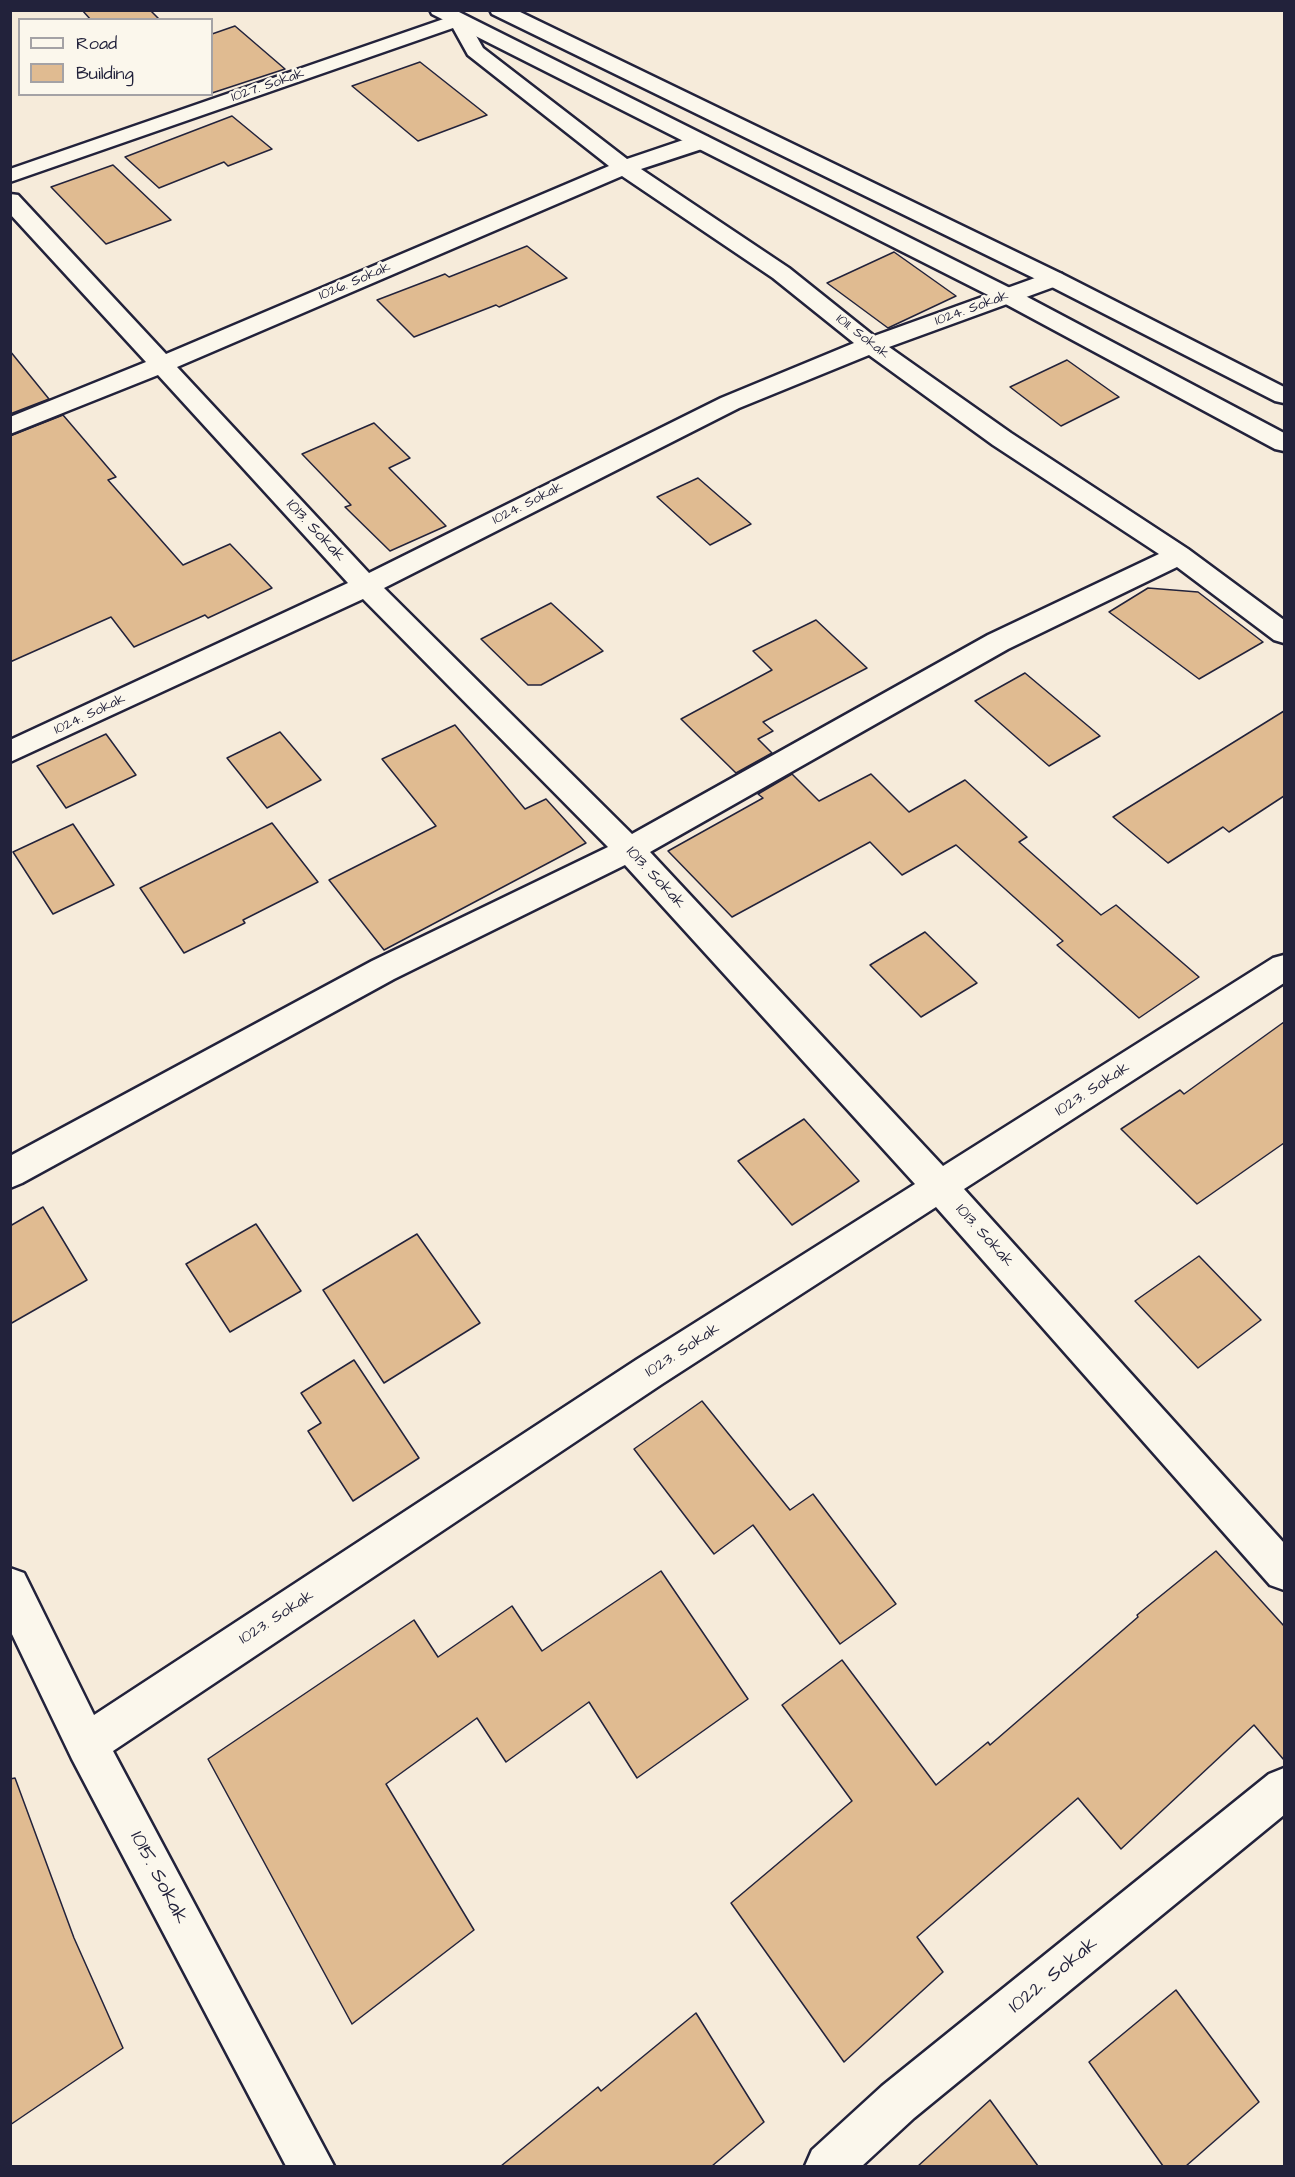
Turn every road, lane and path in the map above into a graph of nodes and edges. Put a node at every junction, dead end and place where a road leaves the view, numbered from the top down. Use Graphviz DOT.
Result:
graph roads {
  1 [pos="499,10"];
  2 [pos="448,15"];
  3 [pos="700,142"];
  4 [pos="624,167"];
  5 [pos="10,176"];
  6 [pos="10,200"];
  7 [pos="1054,279"];
  8 [pos="1008,296"];
  9 [pos="871,345"];
  10 [pos="161,365"];
  11 [pos="1284,396"];
  12 [pos="10,426"];
  13 [pos="1284,443"];
  14 [pos="1179,555"];
  15 [pos="366,586"];
  16 [pos="1284,633"];
  17 [pos="10,752"];
  18 [pos="629,850"];
  19 [pos="1284,967"];
  20 [pos="10,1173"];
  21 [pos="940,1187"];
  22 [pos="1284,1571"];
  23 [pos="10,1587"];
  24 [pos="87,1744"];
  25 [pos="1284,1789"];
  26 [pos="311,2166"];
  27 [pos="828,2166"];
  1 -- 7 [label="street"];
  2 -- 3 [label="street"];
  2 -- 4 [label="street, 1011. Sokak"];
  2 -- 5 [label="street, 1027. Sokak"];
  3 -- 4 [label="street, 1026. Sokak"];
  3 -- 8 [label="street"];
  4 -- 9 [label="street, 1011. Sokak"];
  4 -- 10 [label="street, 1026. Sokak"];
  6 -- 10 [label="street, 1013. Sokak"];
  7 -- 8 [label="street, 1024. Sokak"];
  7 -- 11 [label="street"];
  8 -- 9 [label="street, 1024. Sokak"];
  8 -- 13 [label="street"];
  9 -- 14 [label="street, 1011. Sokak"];
  9 -- 15 [label="street, 1024. Sokak"];
  10 -- 12 [label="street, 1026. Sokak"];
  10 -- 15 [label="street, 1013. Sokak"];
  14 -- 16 [label="street, 1011. Sokak"];
  14 -- 18 [label="street"];
  15 -- 17 [label="street, 1024. Sokak"];
  15 -- 18 [label="street, 1013. Sokak"];
  18 -- 20 [label="street"];
  18 -- 21 [label="street, 1013. Sokak"];
  19 -- 21 [label="street, 1023. Sokak"];
  21 -- 22 [label="street, 1013. Sokak"];
  21 -- 24 [label="street, 1023. Sokak"];
  23 -- 24 [label="street, 1015. Sokak"];
  24 -- 26 [label="street, 1015. Sokak"];
  25 -- 27 [label="street, 1022. Sokak"];
}
